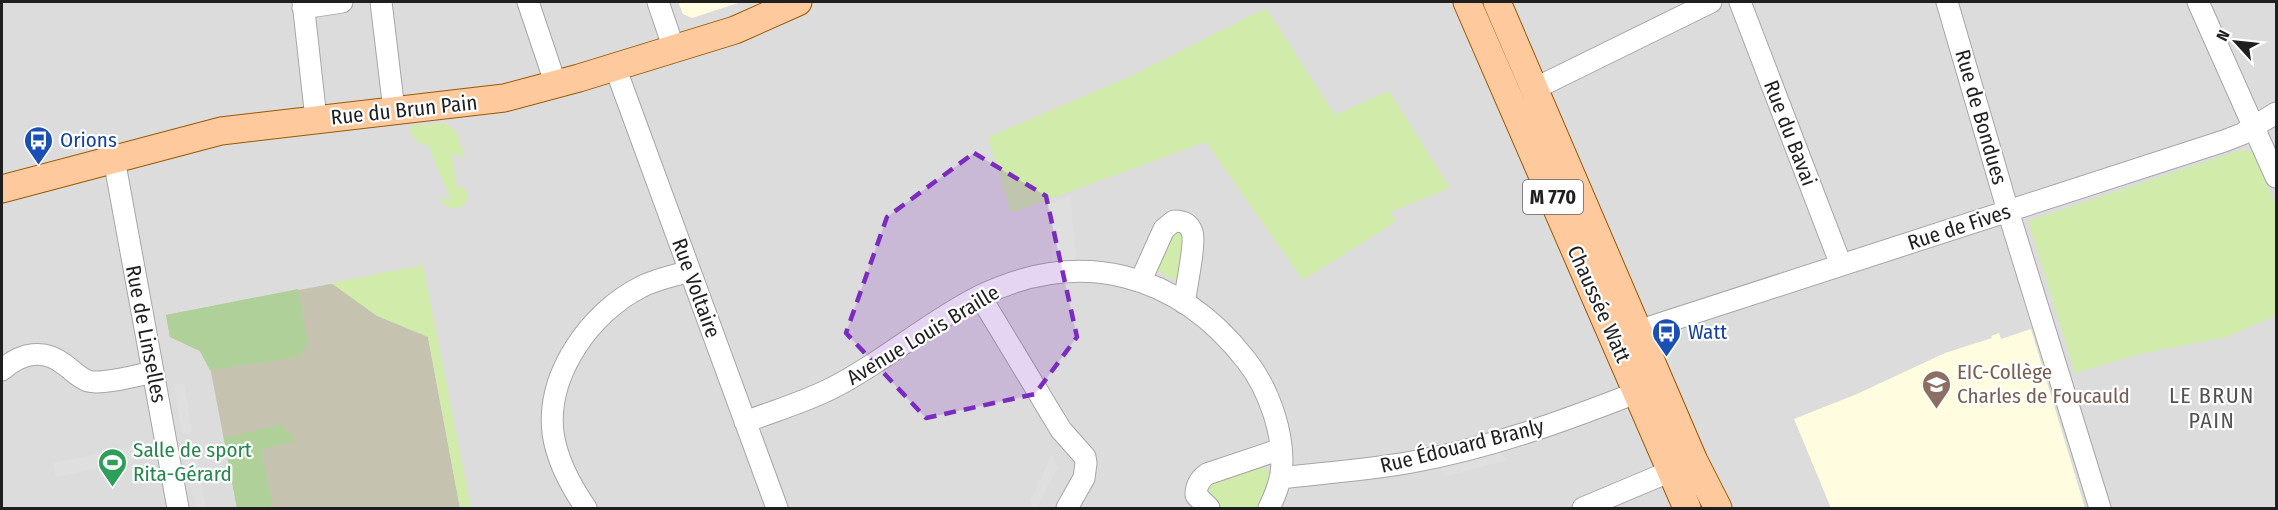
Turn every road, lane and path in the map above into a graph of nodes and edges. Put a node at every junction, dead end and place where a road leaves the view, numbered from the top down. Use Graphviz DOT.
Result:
graph roads {
  1 [pos="342,2"];
  2 [pos="381,2"];
  3 [pos="528,2"];
  4 [pos="658,2"];
  5 [pos="798,2"];
  6 [pos="1467,2"];
  7 [pos="1497,2"];
  8 [pos="1711,2"];
  9 [pos="1740,2"];
  10 [pos="1947,2"];
  11 [pos="2198,2"];
  12 [pos="303,5"];
  13 [pos="674,49"];
  14 [pos="615,67"];
  15 [pos="556,84"];
  16 [pos="1534,89"];
  17 [pos="394,110"];
  18 [pos="2277,113"];
  19 [pos="316,119"];
  20 [pos="2254,127"];
  21 [pos="114,159"];
  22 [pos="2277,177"];
  23 [pos="2,189"];
  24 [pos="2008,211"];
  25 [pos="1841,266"];
  26 [pos="690,271"];
  27 [pos="1141,280"];
  28 [pos="980,296"];
  29 [pos="1184,303"];
  30 [pos="1638,331"];
  31 [pos="2,370"];
  32 [pos="153,372"];
  33 [pos="1638,392"];
  34 [pos="745,422"];
  35 [pos="1281,449"];
  36 [pos="1683,466"];
  37 [pos="1280,478"];
  38 [pos="178,508"];
  39 [pos="586,508"];
  40 [pos="777,508"];
  41 [pos="1067,508"];
  42 [pos="1209,508"];
  43 [pos="1269,508"];
  44 [pos="1583,508"];
  45 [pos="1687,508"];
  46 [pos="1709,508"];
  47 [pos="1718,508"];
  48 [pos="2100,508"];
  1 -- 12 [label="street"];
  2 -- 17 [label="street"];
  3 -- 15 [label="street"];
  4 -- 13 [label="street"];
  5 -- 13 [label="main road, Rue du Brun Pain"];
  6 -- 33 [label="main road, Chaussée Watt / M 770"];
  7 -- 16 [label="main road, Chaussée Watt / M 770"];
  8 -- 16 [label="street"];
  9 -- 25 [label="street, Rue du Bavai"];
  10 -- 24 [label="street, Rue de Bondues"];
  11 -- 20 [label="street"];
  12 -- 19 [label="street"];
  13 -- 14 [label="main road, Rue du Brun Pain"];
  14 -- 15 [label="main road, Rue du Brun Pain"];
  14 -- 26 [label="street, Rue Voltaire"];
  15 -- 17 [label="main road, Rue du Brun Pain"];
  16 -- 30 [label="main road, Chaussée Watt / M 770"];
  17 -- 19 [label="main road, Rue du Brun Pain"];
  18 -- 20 [label="street, Rue de Fives"];
  19 -- 21 [label="main road, Rue du Brun Pain"];
  20 -- 22 [label="street"];
  20 -- 24 [label="street, Rue de Fives"];
  21 -- 23 [label="main road, Rue du Brun Pain"];
  21 -- 32 [label="street, Rue de Linselles"];
  24 -- 25 [label="street, Rue de Fives"];
  24 -- 48 [label="street, Rue de Bondues"];
  25 -- 30 [label="street, Rue de Fives"];
  26 -- 34 [label="street, Rue Voltaire"];
  26 -- 39 [label="street"];
  27 -- 28 [label="street, Avenue Louis Braille"];
  27 -- 29 [label="street, Avenue Louis Braille"];
  27 -- 29 [label="street"];
  28 -- 34 [label="street, Avenue Louis Braille"];
  28 -- 41 [label="street"];
  29 -- 35 [label="street, Avenue Louis Braille"];
  30 -- 36 [label="main road, Chaussée Watt / M 770"];
  31 -- 32 [label="street"];
  32 -- 38 [label="street, Rue de Linselles"];
  33 -- 36 [label="main road, Chaussée Watt / M 770"];
  33 -- 37 [label="street, Rue Édouard Branly"];
  34 -- 40 [label="street, Rue Voltaire"];
  35 -- 37 [label="street, Avenue Louis Braille"];
  35 -- 42 [label="street"];
  36 -- 44 [label="street"];
  36 -- 45 [label="main road, Chaussée Watt / M 770"];
  36 -- 46 [label="main road, Chaussée Watt / M 770"];
  36 -- 47 [label="main road, Chaussée Watt / M 770"];
  37 -- 43 [label="street, Avenue Louis Braille"];
}
